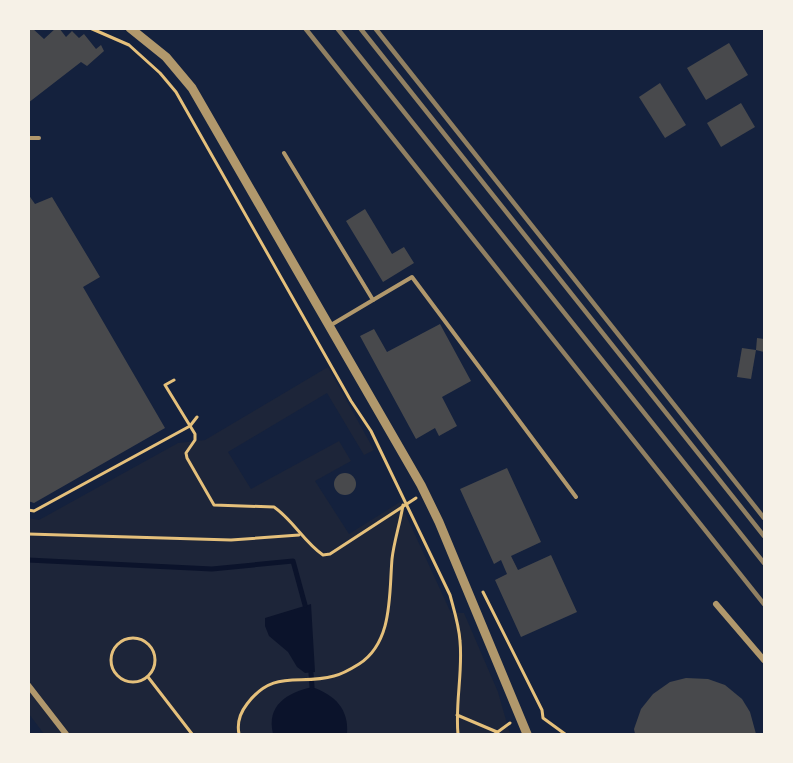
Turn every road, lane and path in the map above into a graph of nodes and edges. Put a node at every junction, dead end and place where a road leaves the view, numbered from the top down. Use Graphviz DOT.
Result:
graph roads {
  1 [pos="90,28"];
  2 [pos="130,28"];
  3 [pos="28,138"];
  4 [pos="39,138"];
  5 [pos="284,153"];
  6 [pos="373,300"];
  7 [pos="330,326"];
  8 [pos="174,380"];
  9 [pos="197,417"];
  10 [pos="190,426"];
  11 [pos="424,493"];
  12 [pos="576,497"];
  13 [pos="405,504"];
  14 [pos="28,510"];
  15 [pos="28,534"];
  16 [pos="300,535"];
  17 [pos="716,604"];
  18 [pos="765,660"];
  19 [pos="148,677"];
  20 [pos="28,685"];
  21 [pos="542,710"];
  22 [pos="456,714"];
  23 [pos="497,732"];
  24 [pos="66,735"];
  25 [pos="192,735"];
  26 [pos="239,735"];
  27 [pos="458,735"];
  28 [pos="526,735"];
  29 [pos="565,735"];
  1 -- 13 [label="path"];
  2 -- 7 [label="street"];
  3 -- 4 [label="lane"];
  5 -- 6 [label="lane"];
  6 -- 7 [label="lane"];
  6 -- 12 [label="lane"];
  7 -- 11 [label="street"];
  8 -- 10 [label="path"];
  9 -- 10 [label="path"];
  10 -- 14 [label="path"];
  10 -- 16 [label="path"];
  11 -- 13 [label="path"];
  11 -- 28 [label="street"];
  13 -- 16 [label="path"];
  13 -- 22 [label="path"];
  13 -- 26 [label="path"];
  15 -- 16 [label="path"];
  17 -- 18 [label="street"];
  19 -- 19 [label="path"];
  19 -- 25 [label="path"];
  20 -- 24 [label="street"];
  21 -- 29 [label="path"];
  22 -- 23 [label="path"];
  22 -- 27 [label="path"];
}
